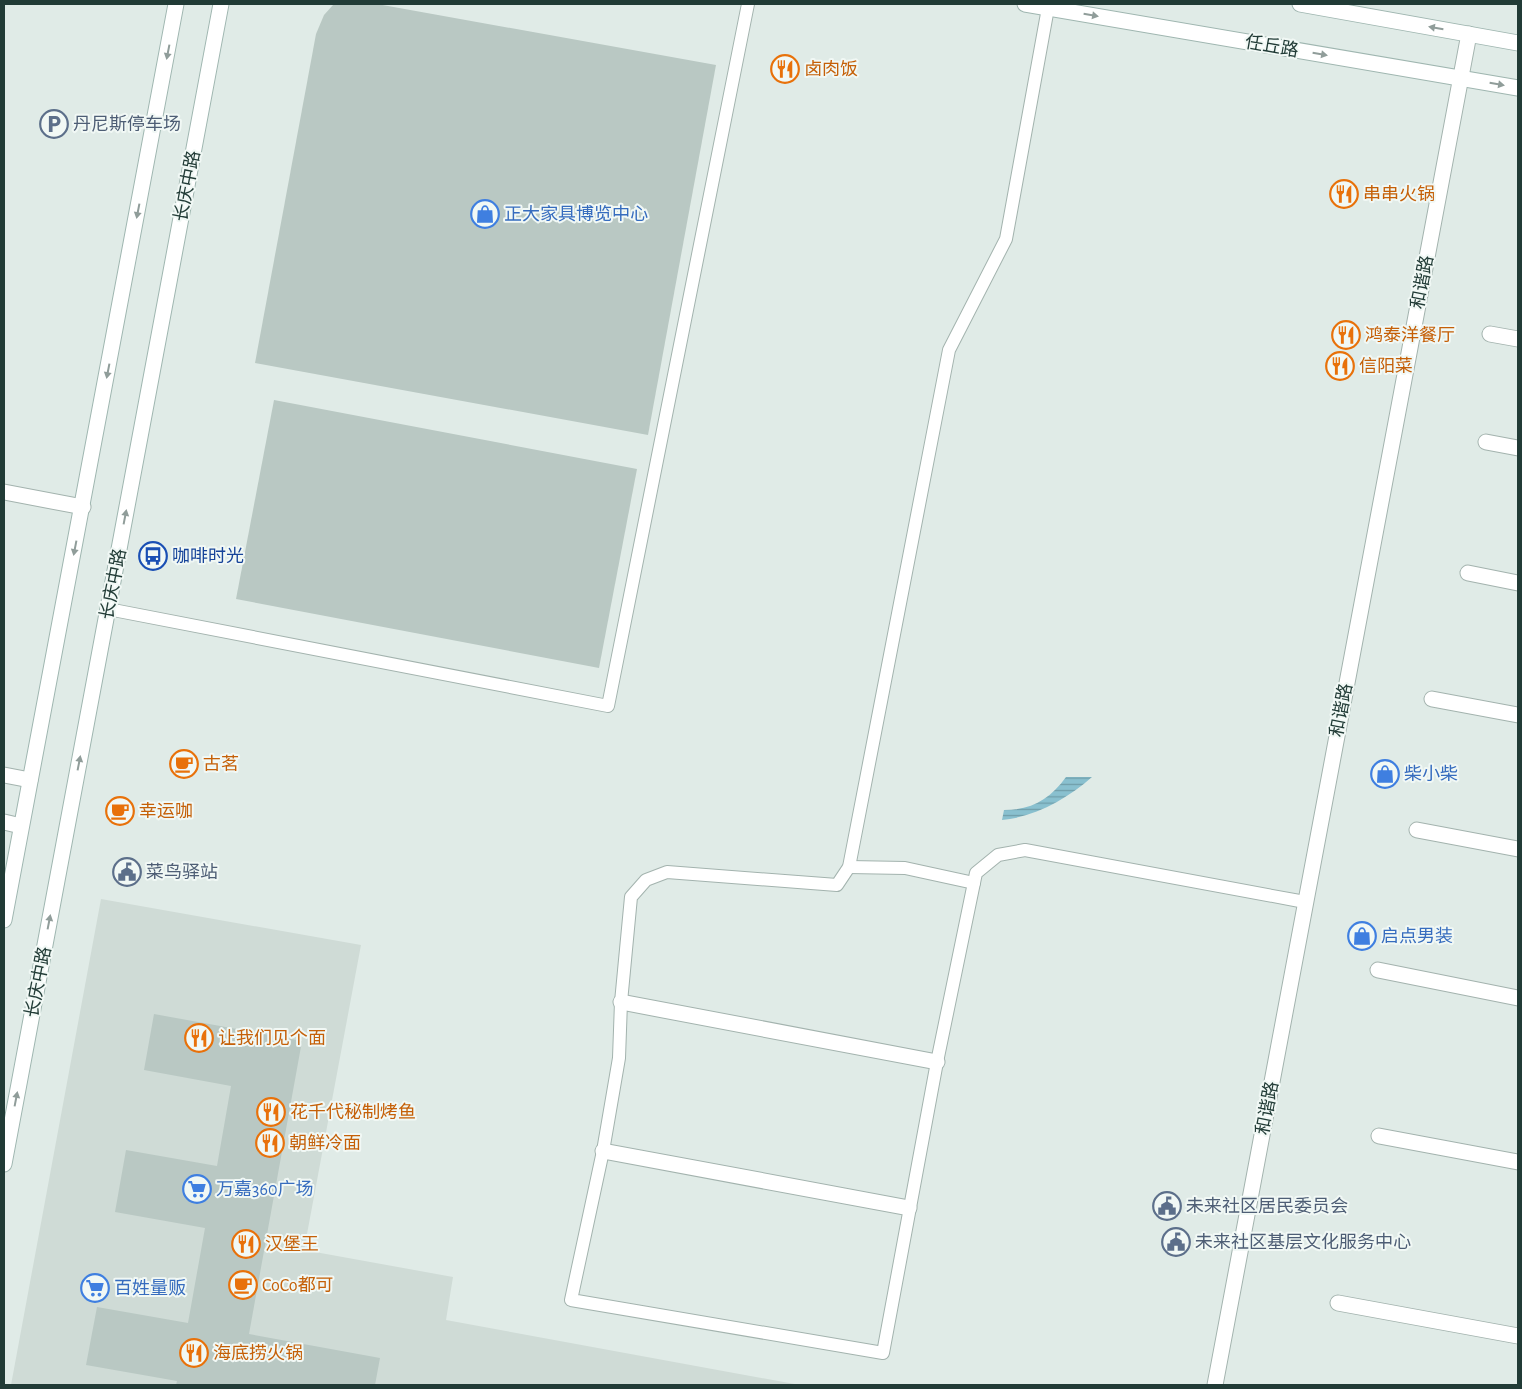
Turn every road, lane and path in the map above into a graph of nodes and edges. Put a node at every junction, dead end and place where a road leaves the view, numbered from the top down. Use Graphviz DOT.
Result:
graph roads {
  1 [pos="176,4"];
  2 [pos="221,4"];
  3 [pos="748,4"];
  4 [pos="1025,4"];
  5 [pos="1300,4"];
  6 [pos="1048,8"];
  7 [pos="1469,34"];
  8 [pos="1518,43"];
  9 [pos="1460,78"];
  10 [pos="1518,88"];
  11 [pos="1490,334"];
  12 [pos="1518,339"];
  13 [pos="1486,442"];
  14 [pos="1518,448"];
  15 [pos="4,492"];
  16 [pos="83,507"];
  17 [pos="1468,573"];
  18 [pos="1518,583"];
  19 [pos="108,609"];
  20 [pos="1432,699"];
  21 [pos="1518,715"];
  22 [pos="4,775"];
  23 [pos="30,780"];
  24 [pos="4,822"];
  25 [pos="22,826"];
  26 [pos="1417,830"];
  27 [pos="1518,849"];
  28 [pos="850,867"];
  29 [pos="974,883"];
  30 [pos="1305,902"];
  31 [pos="4,920"];
  32 [pos="1378,970"];
  33 [pos="1518,998"];
  34 [pos="621,1002"];
  35 [pos="938,1062"];
  36 [pos="1379,1136"];
  37 [pos="603,1151"];
  38 [pos="1518,1162"];
  39 [pos="4,1164"];
  40 [pos="909,1208"];
  41 [pos="1338,1303"];
  42 [pos="1518,1336"];
  43 [pos="1214,1385"];
  1 -- 16 [label="street, one-way"];
  19 -- 2 [label="street, 长庆中路, one-way"];
  3 -- 19 [label="lane"];
  4 -- 6 [label="street, 任丘路"];
  7 -- 5 [label="street, one-way"];
  6 -- 9 [label="street, 任丘路, one-way"];
  6 -- 28 [label="lane"];
  7 -- 8 [label="street"];
  7 -- 9 [label="street, 和谐路"];
  9 -- 10 [label="street, 任丘路, one-way"];
  9 -- 30 [label="street, 和谐路"];
  11 -- 12 [label="street"];
  13 -- 14 [label="street"];
  15 -- 16 [label="street"];
  16 -- 23 [label="street, one-way"];
  17 -- 18 [label="street"];
  39 -- 19 [label="street, 长庆中路, one-way"];
  20 -- 21 [label="street"];
  22 -- 23 [label="street"];
  23 -- 25 [label="street"];
  24 -- 25 [label="street"];
  25 -- 31 [label="street"];
  26 -- 27 [label="street"];
  28 -- 29 [label="lane"];
  28 -- 34 [label="lane"];
  29 -- 30 [label="lane"];
  29 -- 35 [label="lane"];
  30 -- 43 [label="street, 和谐路"];
  32 -- 33 [label="street"];
  34 -- 35 [label="street"];
  34 -- 37 [label="lane"];
  35 -- 40 [label="lane"];
  36 -- 38 [label="street"];
  37 -- 40 [label="street"];
  37 -- 40 [label="lane"];
  41 -- 42 [label="street"];
}
